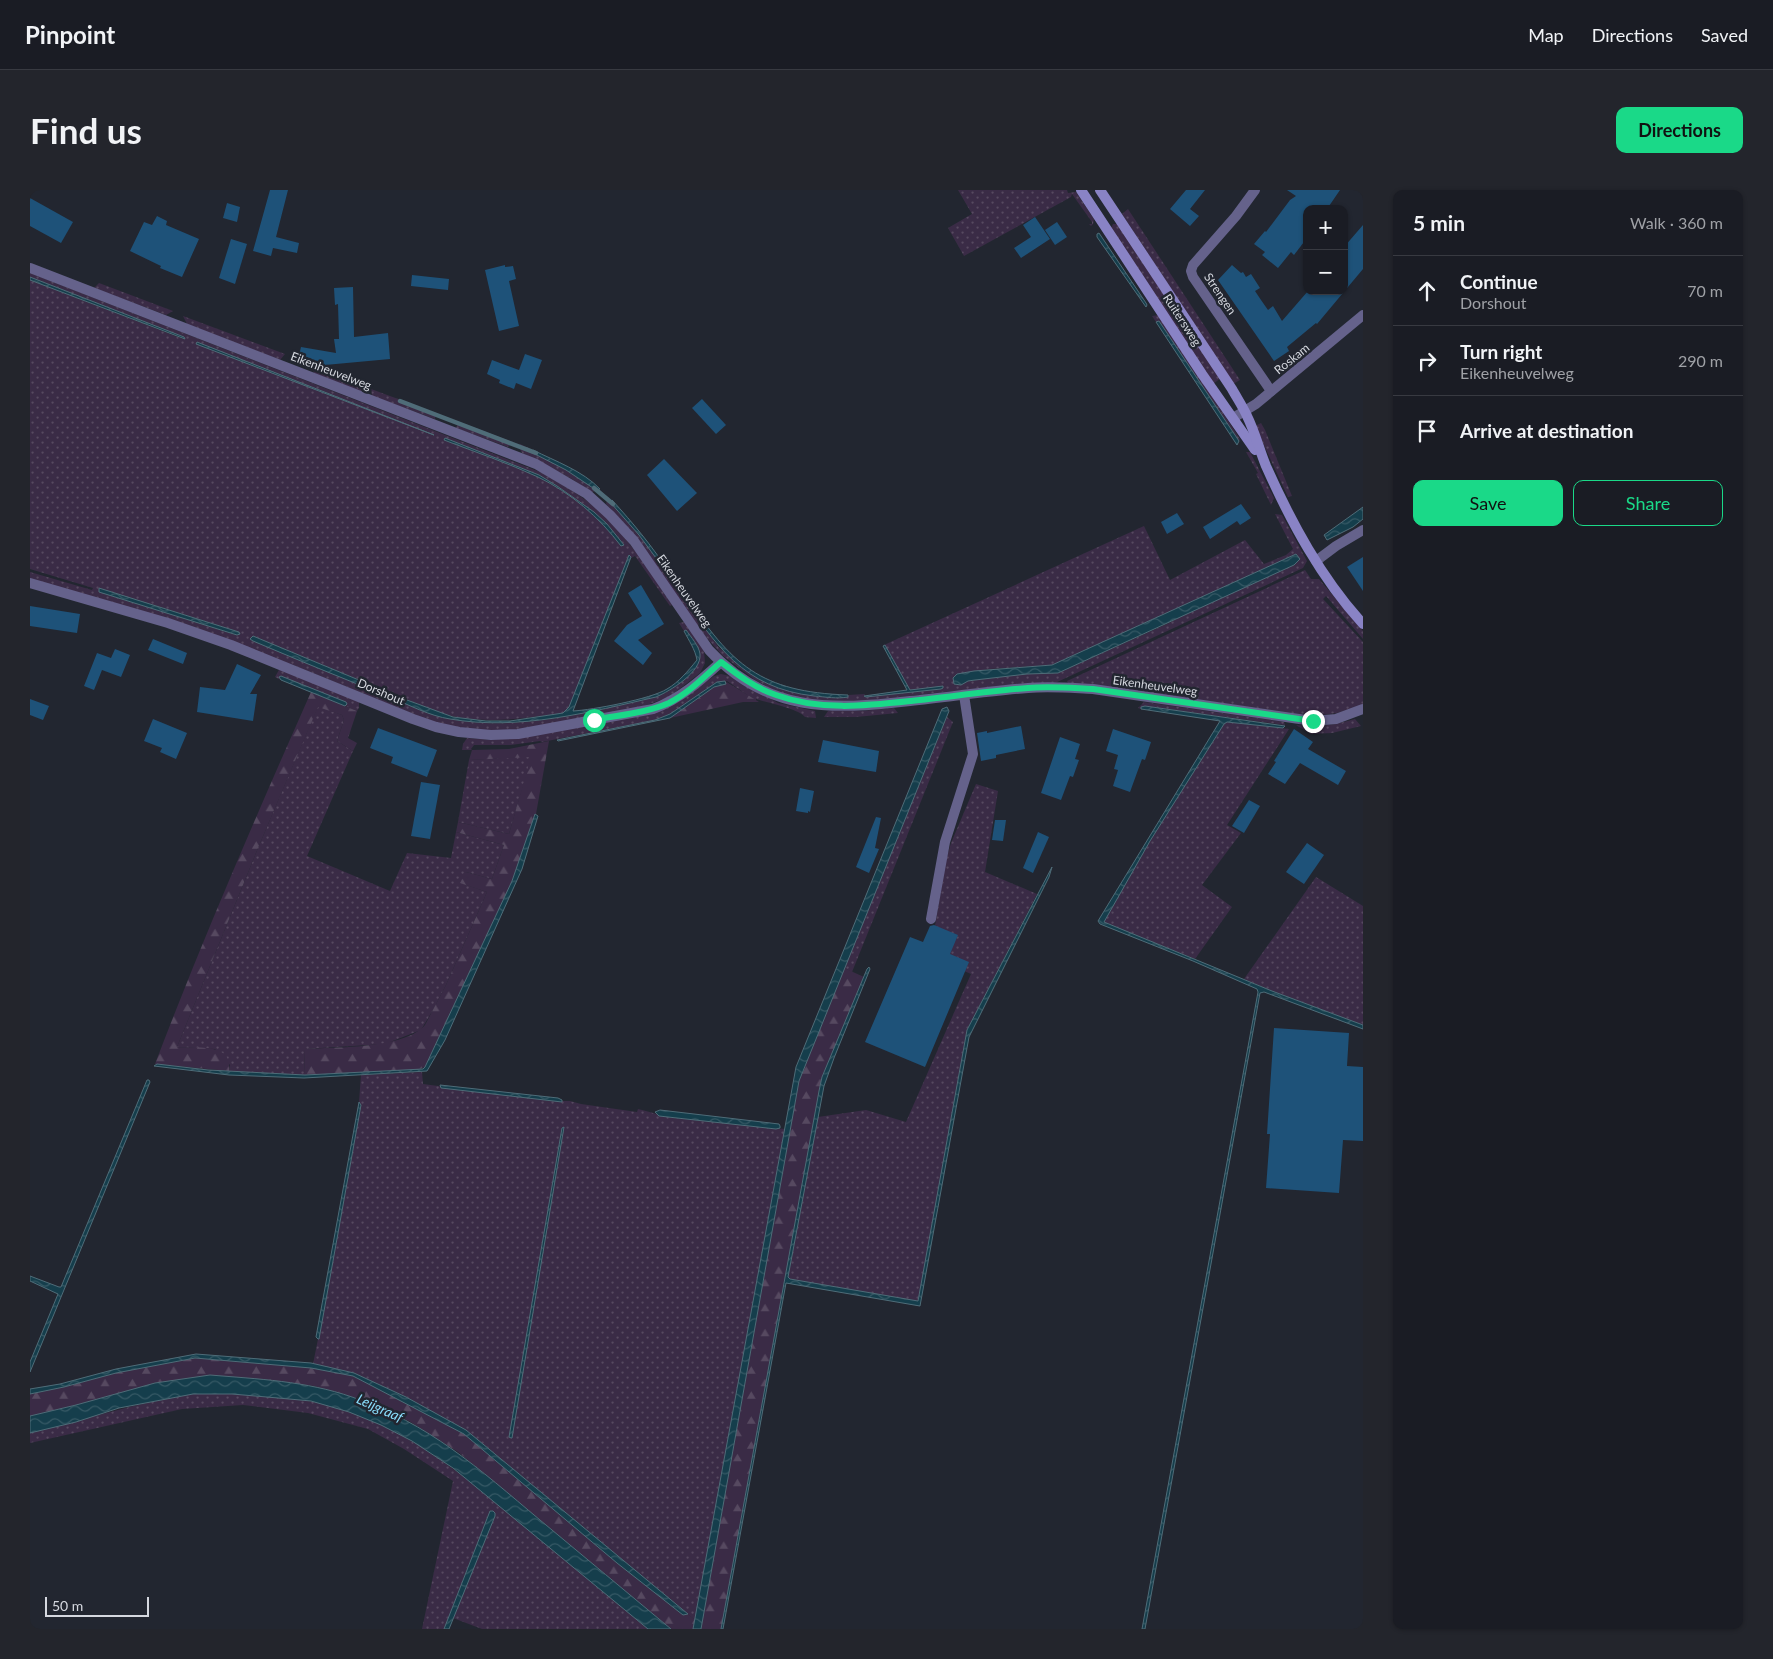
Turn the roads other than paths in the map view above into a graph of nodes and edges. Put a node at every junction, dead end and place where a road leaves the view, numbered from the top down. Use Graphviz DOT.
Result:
graph roads {
  1 [pos="1081,190"];
  2 [pos="1100,190"];
  3 [pos="1255,190"];
  4 [pos="30,268"];
  5 [pos="1363,315"];
  6 [pos="1271,392"];
  7 [pos="1244,411"];
  8 [pos="1233,418"];
  9 [pos="1264,463"];
  10 [pos="1363,530"];
  11 [pos="1316,561"];
  12 [pos="30,583"];
  13 [pos="1363,624"];
  14 [pos="721,662"];
  15 [pos="964,695"];
  16 [pos="1363,709"];
  17 [pos="931,919"];
  1 -- 8 [label="street, Ruitersweg"];
  2 -- 7 [label="street, Ruitersweg"];
  3 -- 6 [label="street, Strengen"];
  4 -- 14 [label="street, Eikenheuvelweg"];
  5 -- 6 [label="street, Roskam"];
  6 -- 7 [label="street, Roskam"];
  7 -- 8 [label="street, Roskam"];
  7 -- 9 [label="street, Ruitersweg"];
  8 -- 9 [label="street, Ruitersweg"];
  9 -- 11 [label="street, Ruitersweg"];
  10 -- 11 [label="street"];
  11 -- 13 [label="street, Ruitersweg"];
  12 -- 14 [label="street, Dorshout"];
  14 -- 15 [label="street, Eikenheuvelweg"];
  15 -- 16 [label="street, Eikenheuvelweg"];
  15 -- 17 [label="street"];
}
